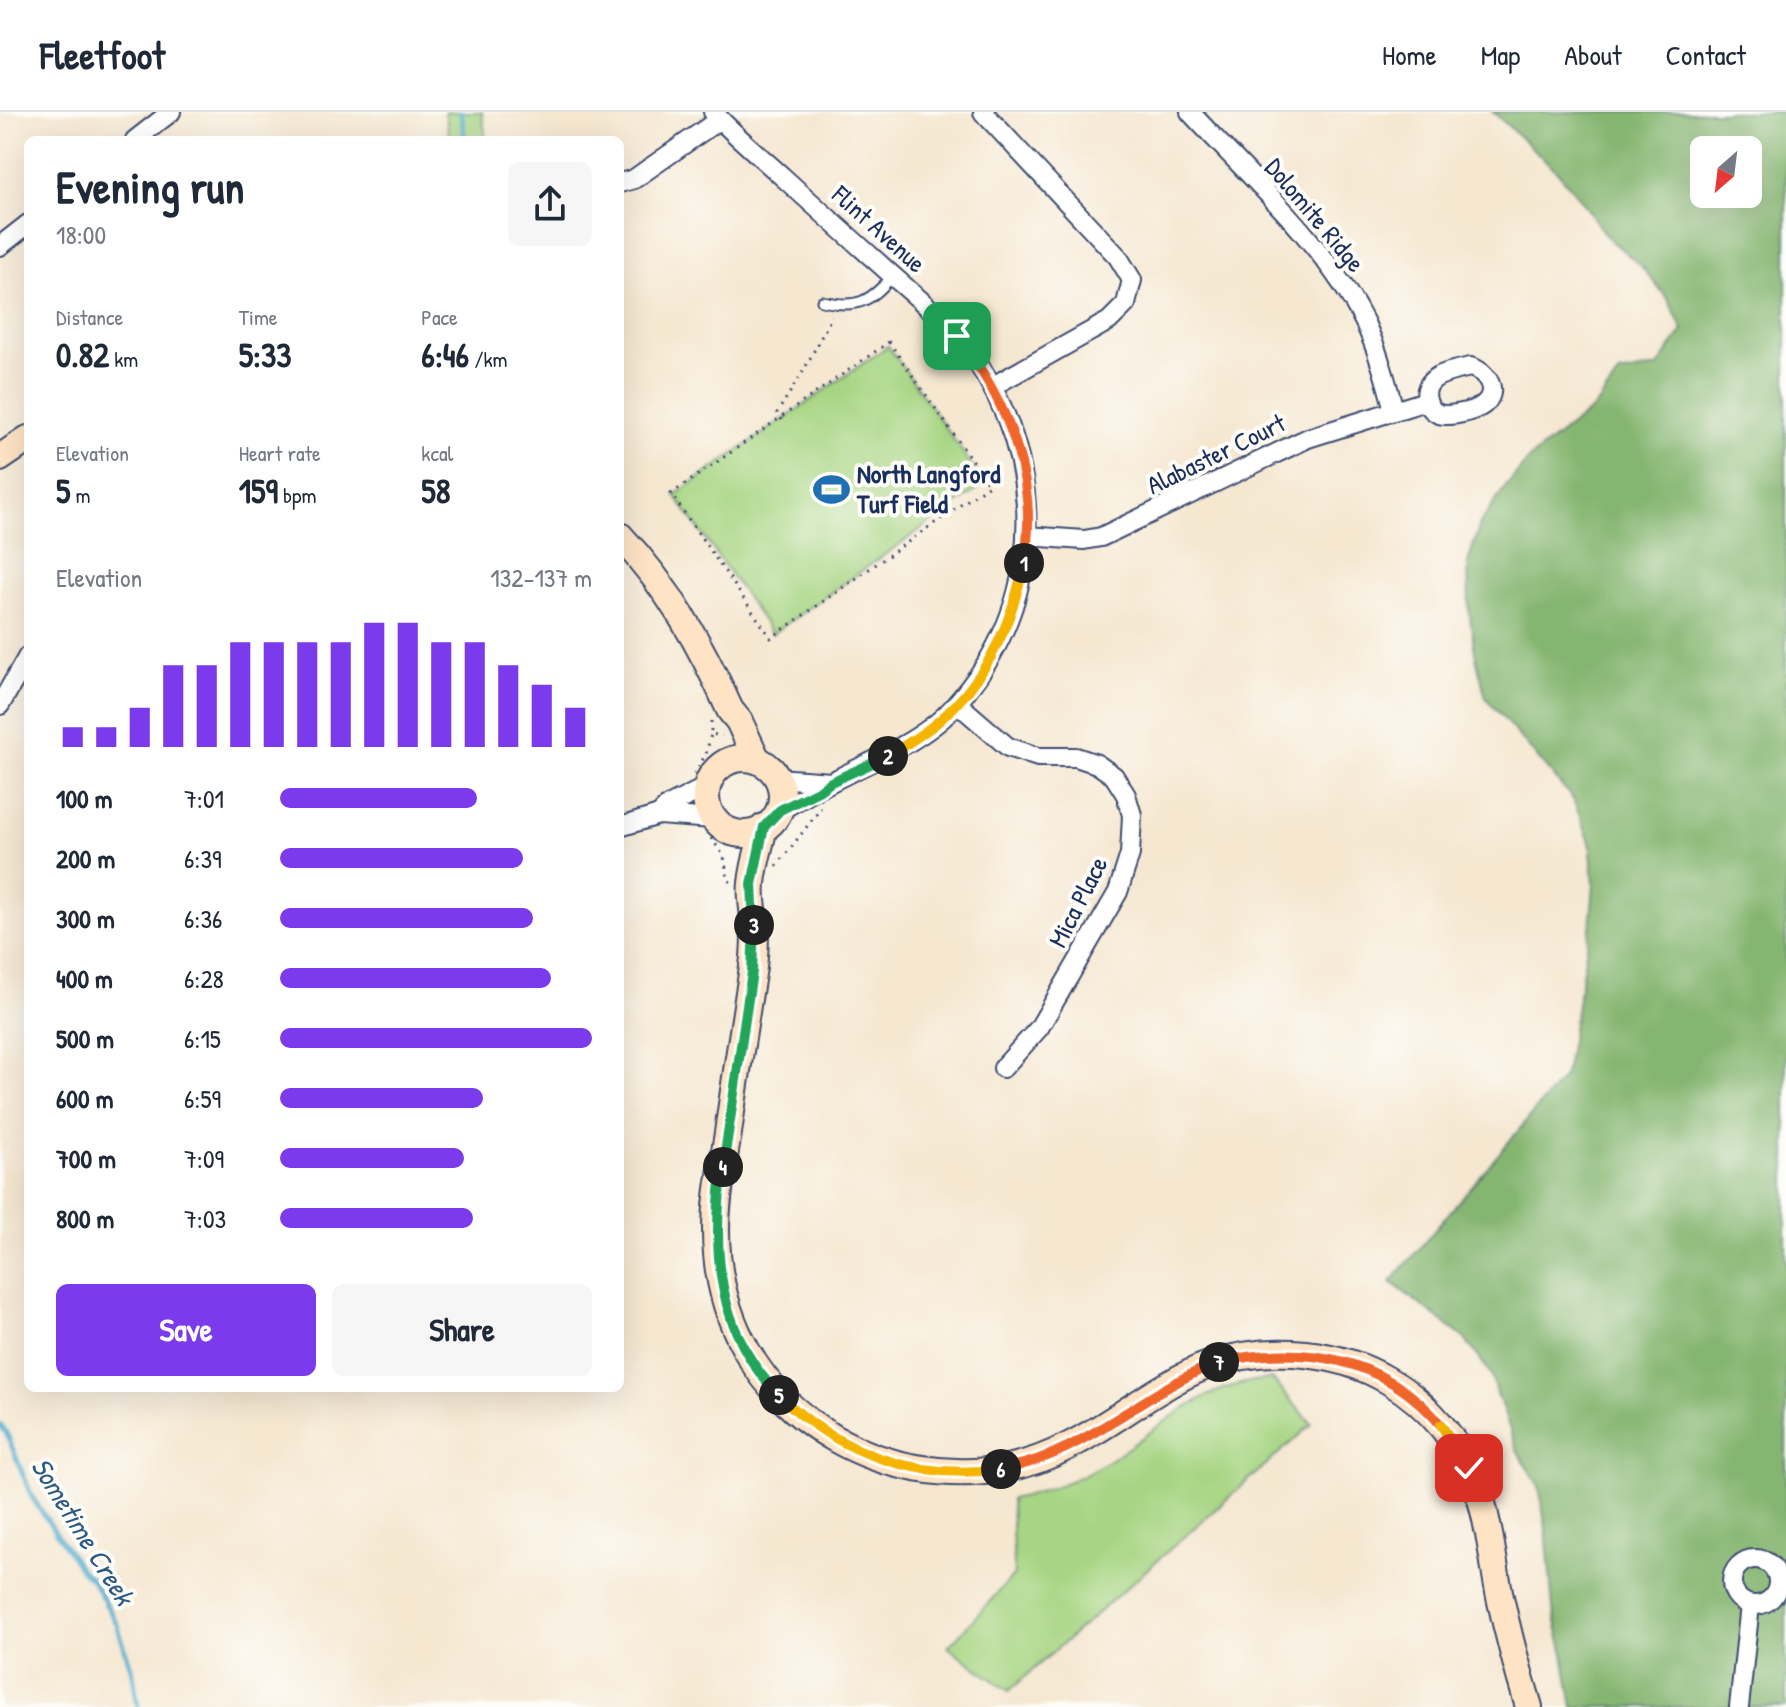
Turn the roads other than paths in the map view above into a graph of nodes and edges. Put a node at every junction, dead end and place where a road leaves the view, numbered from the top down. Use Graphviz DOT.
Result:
graph roads {
  1 [pos="171,112"];
  2 [pos="983,112"];
  3 [pos="1190,112"];
  4 [pos="716,116"];
  5 [pos="140,136"];
  6 [pos="624,182"];
  7 [pos="24,227"];
  8 [pos="0,246"];
  9 [pos="893,276"];
  10 [pos="822,301"];
  11 [pos="993,386"];
  12 [pos="1426,401"];
  13 [pos="1394,410"];
  14 [pos="24,442"];
  15 [pos="0,458"];
  16 [pos="1027,536"];
  17 [pos="624,541"];
  18 [pos="24,663"];
  19 [pos="957,703"];
  20 [pos="0,705"];
  21 [pos="730,710"];
  22 [pos="757,760"];
  23 [pos="724,763"];
  24 [pos="777,778"];
  25 [pos="831,782"];
  26 [pos="696,783"];
  27 [pos="659,815"];
  28 [pos="772,818"];
  29 [pos="624,826"];
  30 [pos="716,829"];
  31 [pos="740,882"];
  32 [pos="1003,1068"];
  33 [pos="1750,1605"];
  34 [pos="1529,1707"];
  35 [pos="1739,1707"];
  1 -- 5 [label="street"];
  2 -- 11 [label="street"];
  3 -- 13 [label="street, Dolomite Ridge"];
  4 -- 6 [label="street"];
  4 -- 9 [label="street, Flint Avenue"];
  7 -- 8 [label="street"];
  9 -- 10 [label="lane"];
  9 -- 11 [label="street, Flint Avenue"];
  11 -- 16 [label="street, Flint Avenue"];
  12 -- 13 [label="street, Alabaster Court"];
  13 -- 16 [label="street, Alabaster Court"];
  14 -- 15 [label="street"];
  16 -- 19 [label="street, Flint Avenue"];
  17 -- 21 [label="street"];
  18 -- 20 [label="street"];
  19 -- 25 [label="street, Flint Avenue"];
  19 -- 32 [label="street, Mica Place"];
  21 -- 22 [label="street"];
  21 -- 23 [label="street"];
  22 -- 23 [label="street"];
  22 -- 24 [label="street"];
  23 -- 26 [label="street"];
  24 -- 25 [label="street, Flint Avenue"];
  24 -- 28 [label="street"];
  25 -- 28 [label="street, Flint Avenue"];
  26 -- 27 [label="street"];
  26 -- 30 [label="street"];
  27 -- 29 [label="street"];
  27 -- 30 [label="street"];
  28 -- 30 [label="street"];
  28 -- 31 [label="street"];
  30 -- 31 [label="street"];
  31 -- 34 [label="street"];
  33 -- 35 [label="street"];
}
